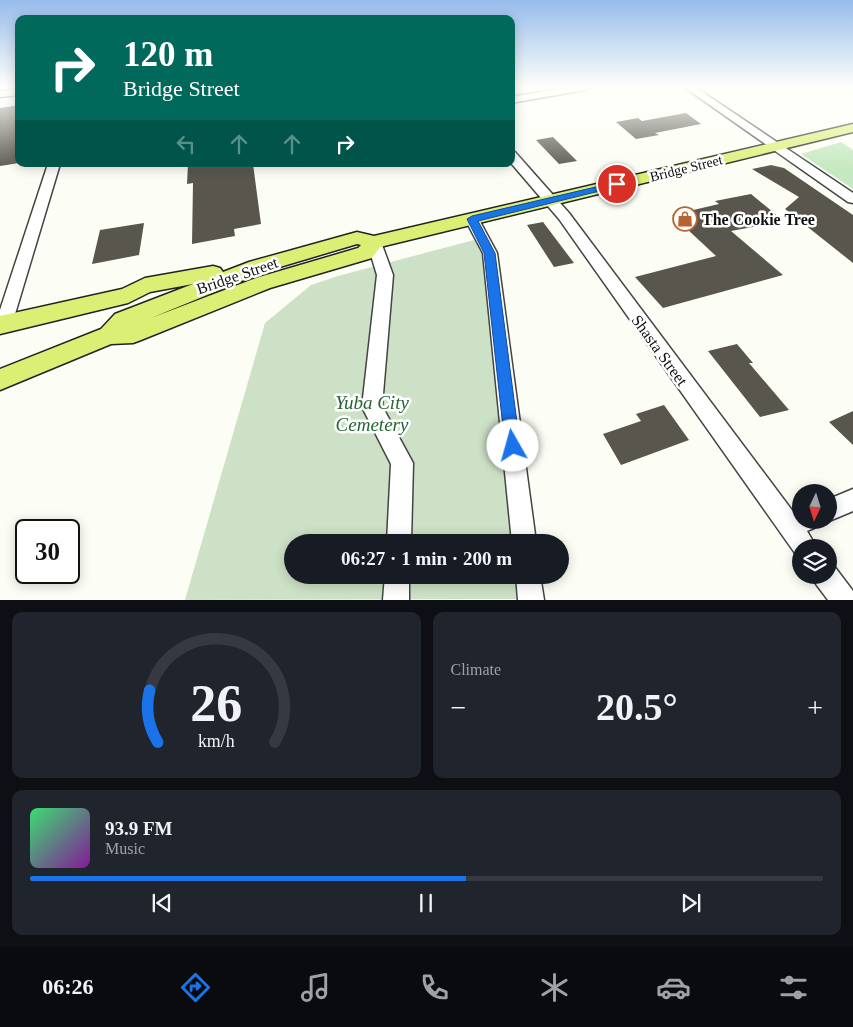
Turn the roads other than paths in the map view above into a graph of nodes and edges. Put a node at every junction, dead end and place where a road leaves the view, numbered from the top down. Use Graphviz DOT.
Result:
graph roads {
  1 [pos="730,115"];
  2 [pos="853,128"];
  3 [pos="776,146"];
  4 [pos="515,160"];
  5 [pos="53,167"];
  6 [pos="853,199"];
  7 [pos="550,201"];
  8 [pos="472,219"];
  9 [pos="374,242"];
  10 [pos="256,267"];
  11 [pos="128,295"];
  12 [pos="2,325"];
  13 [pos="109,335"];
  14 [pos="0,380"];
  15 [pos="853,500"];
  16 [pos="838,506"];
  17 [pos="792,516"];
  18 [pos="399,534"];
  19 [pos="523,534"];
  20 [pos="397,584"];
  21 [pos="529,584"];
  22 [pos="832,584"];
  23 [pos="396,600"];
  24 [pos="531,600"];
  25 [pos="844,600"];
  1 -- 3 [label="street"];
  2 -- 3 [label="main road, Bridge Street"];
  3 -- 6 [label="street"];
  3 -- 7 [label="main road, Bridge Street"];
  4 -- 7 [label="street, Shasta Street"];
  5 -- 12 [label="street"];
  7 -- 8 [label="main road, Bridge Street"];
  7 -- 17 [label="street, Shasta Street"];
  8 -- 9 [label="main road, Bridge Street"];
  8 -- 19 [label="street"];
  9 -- 10 [label="main road, Bridge Street"];
  9 -- 13 [label="main road, Bridge Street"];
  9 -- 18 [label="street"];
  10 -- 11 [label="main road"];
  10 -- 13 [label="main road, Bridge Street"];
  11 -- 12 [label="main road"];
  13 -- 14 [label="main road, Bridge Street"];
  15 -- 16 [label="street"];
  20 -- 23 [label="street"];
  21 -- 24 [label="street"];
  22 -- 25 [label="street"];
}
